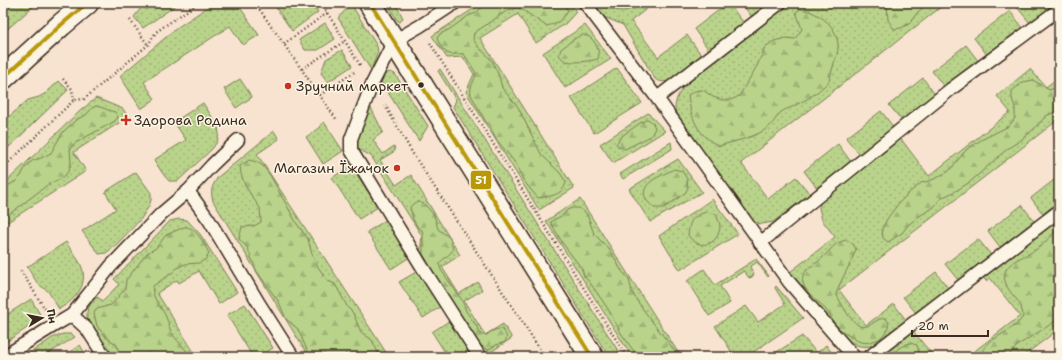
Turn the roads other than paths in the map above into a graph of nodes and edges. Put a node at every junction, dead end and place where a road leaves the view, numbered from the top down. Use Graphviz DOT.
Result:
graph roads {
  1 [pos="87,3"];
  2 [pos="370,3"];
  3 [pos="455,3"];
  4 [pos="585,3"];
  5 [pos="780,3"];
  6 [pos="1058,10"];
  7 [pos="394,41"];
  8 [pos="3,78"];
  9 [pos="657,98"];
  10 [pos="238,140"];
  11 [pos="188,191"];
  12 [pos="1059,211"];
  13 [pos="760,243"];
  14 [pos="72,315"];
  15 [pos="3,356"];
  16 [pos="105,357"];
  17 [pos="293,357"];
  18 [pos="480,357"];
  19 [pos="592,357"];
  20 [pos="854,357"];
  21 [pos="870,357"];
  1 -- 8 [label="street"];
  2 -- 7 [label="street"];
  3 -- 7 [label="lane"];
  4 -- 9 [label="lane"];
  5 -- 9 [label="lane"];
  6 -- 13 [label="lane"];
  7 -- 18 [label="lane"];
  7 -- 19 [label="street"];
  9 -- 13 [label="lane"];
  10 -- 11 [label="lane"];
  11 -- 14 [label="lane"];
  11 -- 17 [label="lane"];
  12 -- 21 [label="lane"];
  13 -- 20 [label="lane"];
  14 -- 15 [label="lane"];
  14 -- 16 [label="lane"];
}
